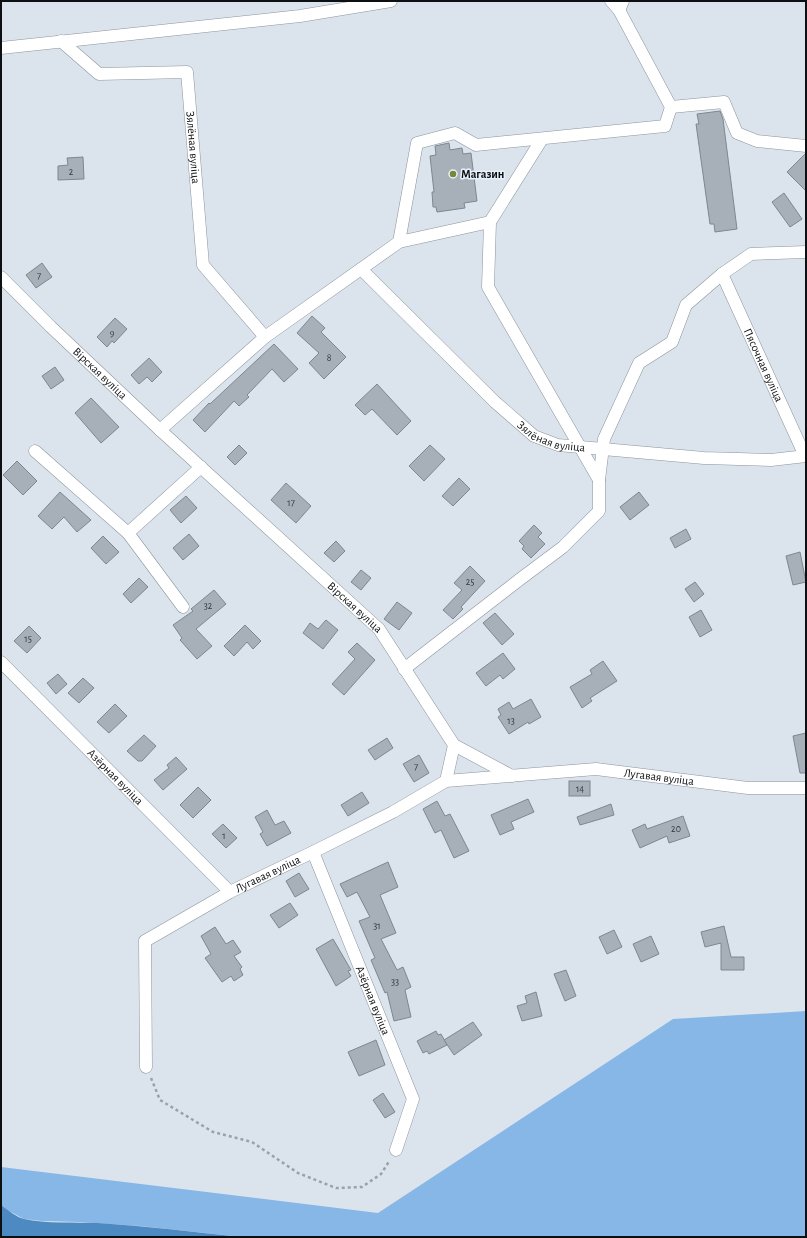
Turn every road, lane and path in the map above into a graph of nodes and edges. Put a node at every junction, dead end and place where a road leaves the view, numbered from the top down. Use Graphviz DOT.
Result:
graph roads {
  1 [pos="391,1"];
  2 [pos="618,4"];
  3 [pos="61,41"];
  4 [pos="1,48"];
  5 [pos="671,107"];
  6 [pos="542,139"];
  7 [pos="806,146"];
  8 [pos="490,222"];
  9 [pos="399,242"];
  10 [pos="806,252"];
  11 [pos="361,269"];
  12 [pos="722,274"];
  13 [pos="1,276"];
  14 [pos="265,337"];
  15 [pos="160,430"];
  16 [pos="580,447"];
  17 [pos="603,449"];
  18 [pos="35,452"];
  19 [pos="805,456"];
  20 [pos="201,467"];
  21 [pos="599,480"];
  22 [pos="128,533"];
  23 [pos="183,607"];
  24 [pos="1,662"];
  25 [pos="404,669"];
  26 [pos="454,745"];
  27 [pos="512,776"];
  28 [pos="446,781"];
  29 [pos="806,788"];
  30 [pos="313,852"];
  31 [pos="230,892"];
  32 [pos="146,1066"];
  33 [pos="396,1150"];
  1 -- 3 [label="street"];
  2 -- 5 [label="street"];
  3 -- 4 [label="street"];
  3 -- 14 [label="street, Зялёная вуліца"];
  5 -- 6 [label="street"];
  5 -- 7 [label="street"];
  6 -- 8 [label="street"];
  6 -- 9 [label="street"];
  8 -- 9 [label="street"];
  8 -- 16 [label="street"];
  9 -- 11 [label="street"];
  10 -- 12 [label="street"];
  11 -- 14 [label="street"];
  11 -- 16 [label="street, Зялёная вуліца"];
  12 -- 17 [label="street"];
  12 -- 19 [label="street, Пясочная вуліца"];
  13 -- 15 [label="street, Вірская вуліца"];
  14 -- 15 [label="street"];
  15 -- 20 [label="street, Вірская вуліца"];
  16 -- 17 [label="street, Зялёная вуліца"];
  16 -- 21 [label="street"];
  17 -- 19 [label="street, Зялёная вуліца"];
  17 -- 21 [label="street"];
  18 -- 22 [label="street"];
  20 -- 22 [label="street"];
  20 -- 25 [label="street, Вірская вуліца"];
  21 -- 25 [label="street"];
  22 -- 23 [label="street"];
  24 -- 31 [label="street, Азёрная вуліца"];
  25 -- 26 [label="street, Вірская вуліца"];
  26 -- 27 [label="street"];
  26 -- 28 [label="street"];
  27 -- 28 [label="street, Лугавая вуліца"];
  27 -- 29 [label="street, Лугавая вуліца"];
  28 -- 30 [label="street, Лугавая вуліца"];
  30 -- 31 [label="street, Лугавая вуліца"];
  30 -- 33 [label="street, Азёрная вуліца"];
  31 -- 32 [label="street, Лугавая вуліца"];
  32 -- 33 [label="path"];
}
